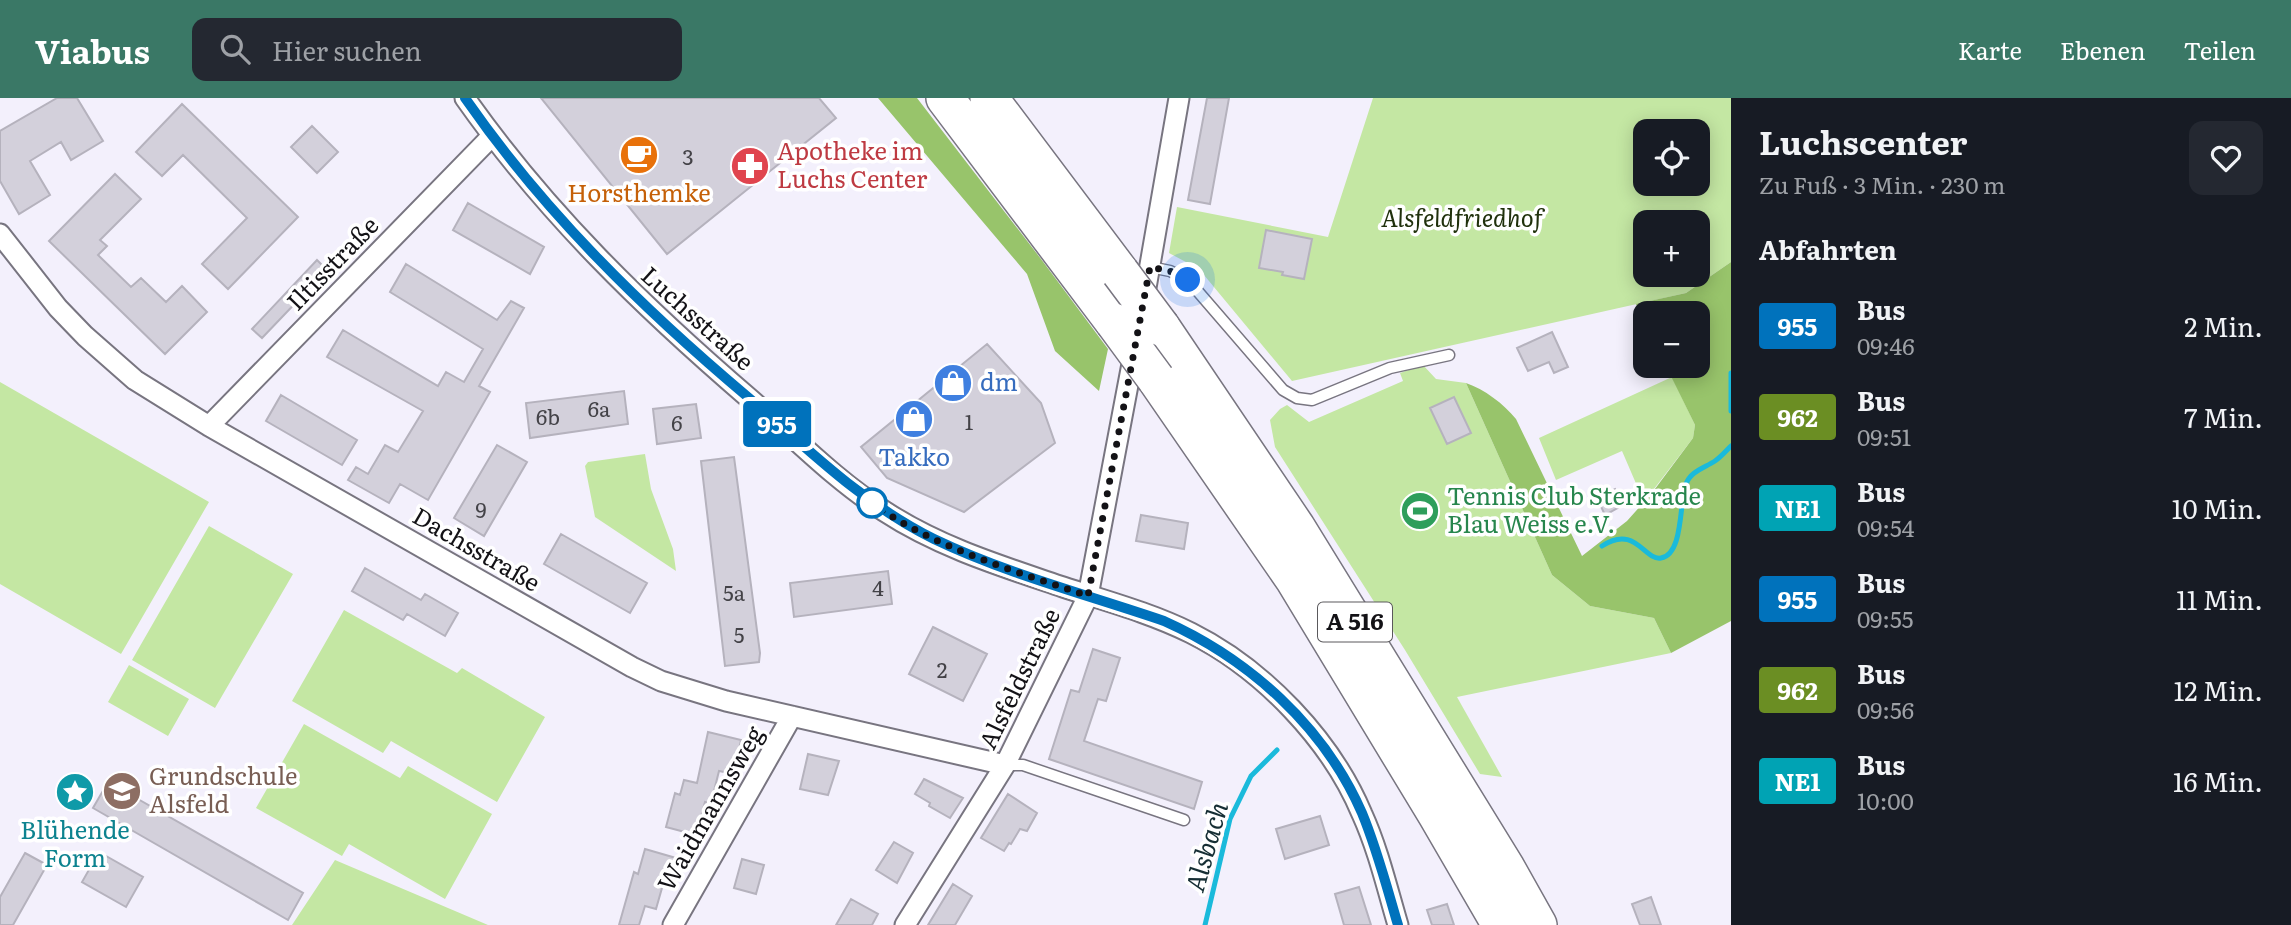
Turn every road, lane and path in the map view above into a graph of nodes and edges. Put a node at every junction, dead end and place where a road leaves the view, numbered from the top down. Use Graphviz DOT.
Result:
graph roads {
  1 [pos="465,98"];
  2 [pos="945,98"];
  3 [pos="989,98"];
  4 [pos="1179,98"];
  5 [pos="492,136"];
  6 [pos="0,234"];
  7 [pos="1135,269"];
  8 [pos="1449,355"];
  9 [pos="209,426"];
  10 [pos="1088,596"];
  11 [pos="792,716"];
  12 [pos="1005,765"];
  13 [pos="1184,820"];
  14 [pos="673,925"];
  15 [pos="905,925"];
  16 [pos="1398,925"];
  17 [pos="1501,925"];
  18 [pos="1538,925"];
  1 -- 5 [label="street, Luchsstraße"];
  2 -- 17 [label="highway, A 516, bridge"];
  3 -- 7 [label="highway, A 516"];
  4 -- 7 [label="street, Alsfeldstraße"];
  5 -- 9 [label="street, Iltisstraße"];
  5 -- 10 [label="street, Luchsstraße"];
  6 -- 9 [label="street, Dachsstraße"];
  7 -- 8 [label="lane"];
  7 -- 10 [label="street, Alsfeldstraße"];
  7 -- 18 [label="highway, A 516, bridge"];
  9 -- 11 [label="street, Dachsstraße"];
  10 -- 12 [label="street, Alsfeldstraße"];
  10 -- 16 [label="street, Luchsstraße"];
  11 -- 12 [label="street, Dachsstraße"];
  11 -- 14 [label="street, Waidmannsweg"];
  12 -- 13 [label="lane"];
  12 -- 15 [label="street, Alsfeldstraße"];
}
